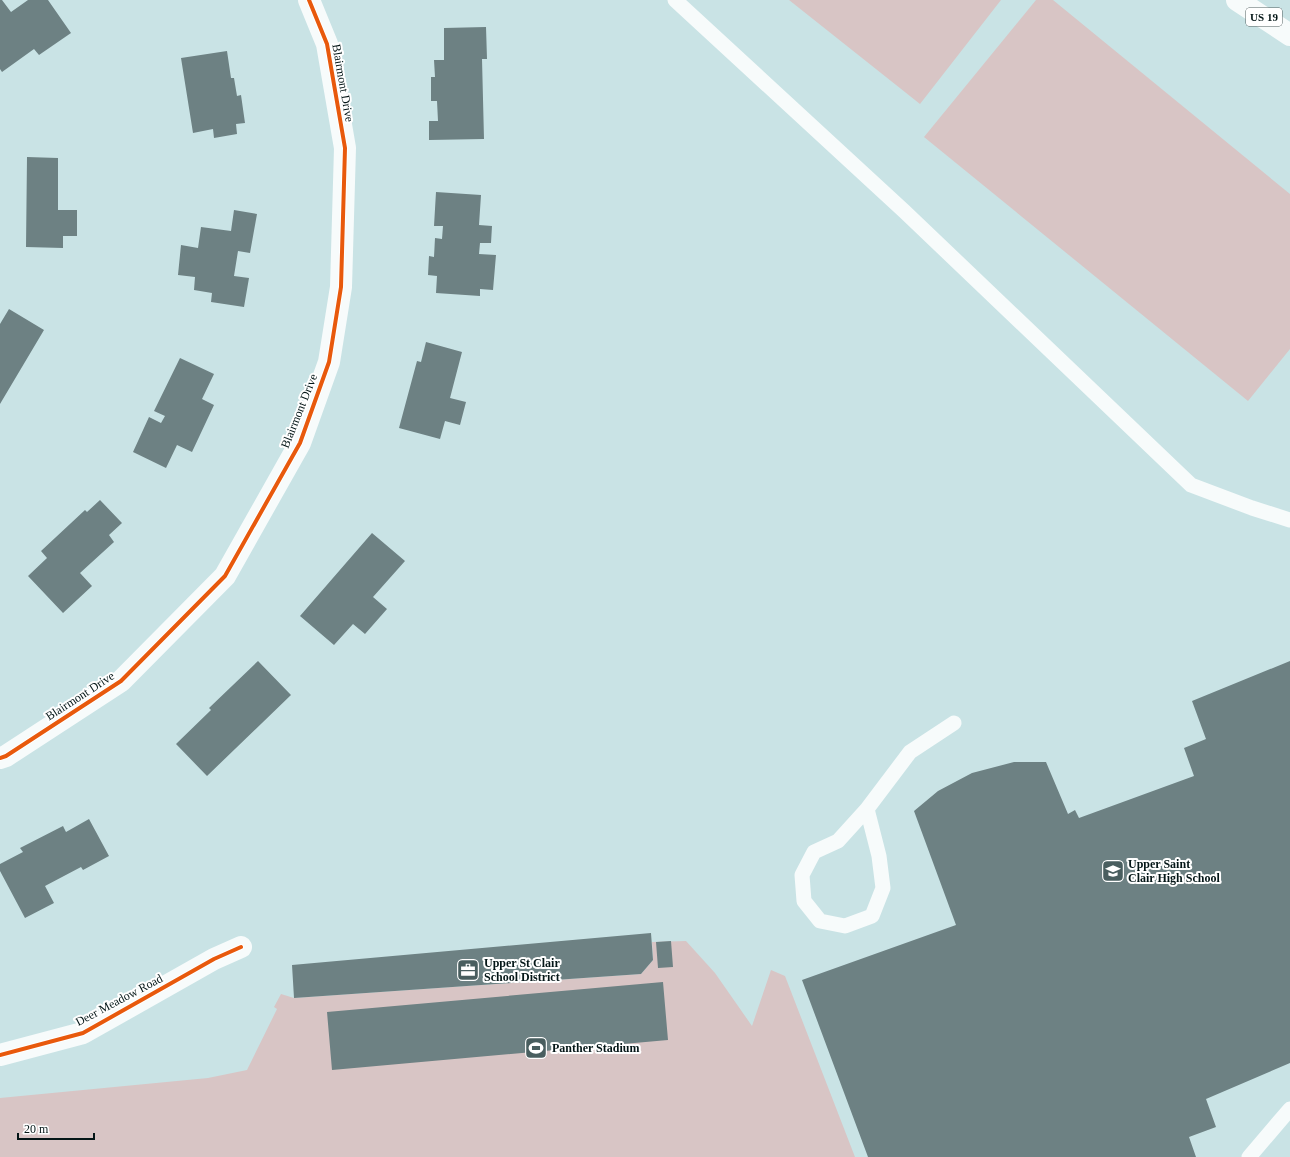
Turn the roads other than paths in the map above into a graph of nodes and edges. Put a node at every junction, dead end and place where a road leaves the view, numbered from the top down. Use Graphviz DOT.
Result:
graph roads {
  1 [pos="309,0"];
  2 [pos="675,0"];
  3 [pos="1237,0"];
  4 [pos="1290,35"];
  5 [pos="1290,520"];
  6 [pos="954,723"];
  7 [pos="0,758"];
  8 [pos="867,809"];
  9 [pos="241,947"];
  10 [pos="0,1055"];
  11 [pos="1290,1109"];
  12 [pos="1249,1157"];
  1 -- 7 [label="street, Blairmont Drive"];
  2 -- 5 [label="lane"];
  3 -- 4 [label="street, US 19"];
  6 -- 8 [label="lane"];
  8 -- 8 [label="lane"];
  9 -- 10 [label="street, Deer Meadow Road"];
  11 -- 12 [label="lane"];
}
